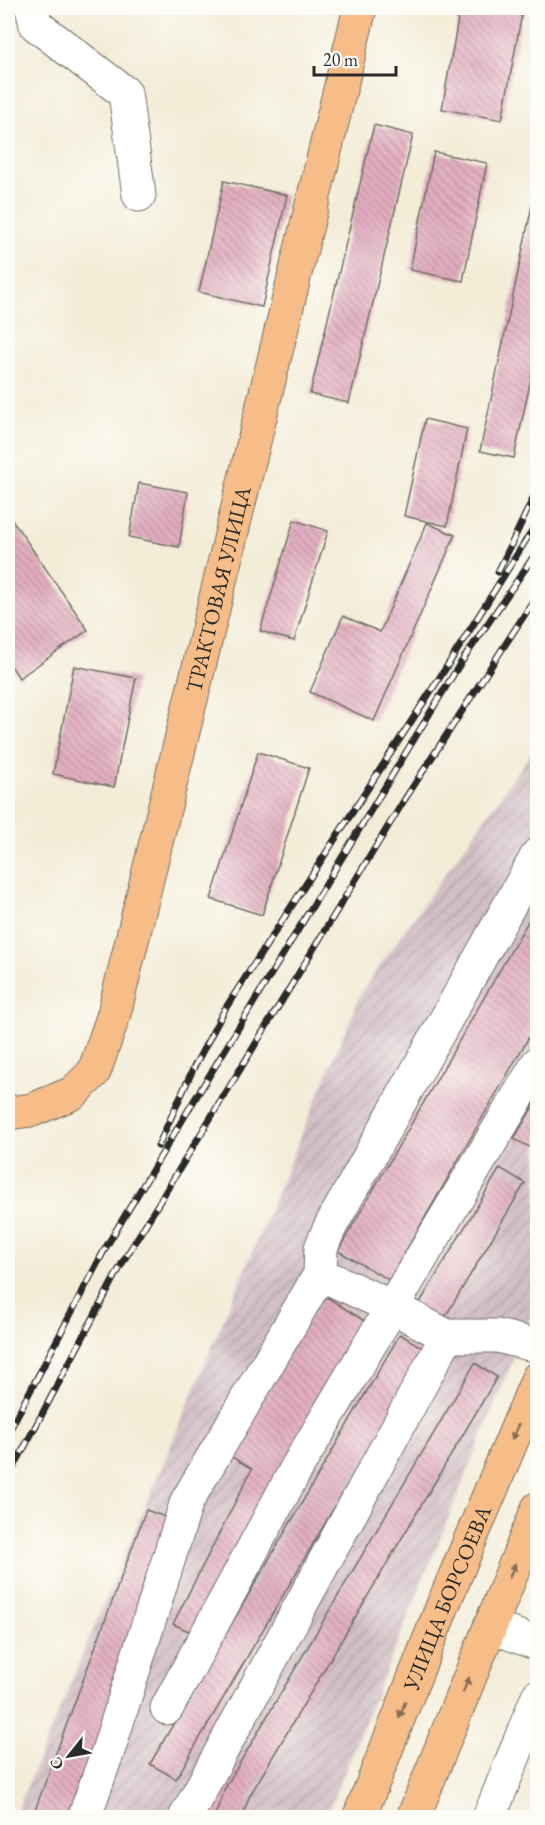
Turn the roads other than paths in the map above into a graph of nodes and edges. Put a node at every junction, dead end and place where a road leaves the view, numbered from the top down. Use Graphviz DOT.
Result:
graph roads {
  1 [pos="32,8"];
  2 [pos="360,8"];
  3 [pos="138,195"];
  4 [pos="537,854"];
  5 [pos="537,1063"];
  6 [pos="8,1113"];
  7 [pos="320,1275"];
  8 [pos="392,1307"];
  9 [pos="447,1336"];
  10 [pos="537,1346"];
  11 [pos="537,1378"];
  12 [pos="537,1508"];
  13 [pos="489,1626"];
  14 [pos="537,1644"];
  15 [pos="537,1696"];
  16 [pos="167,1708"];
  17 [pos="84,1818"];
  18 [pos="186,1818"];
  19 [pos="359,1818"];
  20 [pos="413,1818"];
  21 [pos="489,1818"];
  1 -- 3 [label="street"];
  2 -- 6 [label="main road, ТРАКТОВАЯ УЛИЦА"];
  4 -- 7 [label="street"];
  5 -- 8 [label="street"];
  7 -- 8 [label="street"];
  7 -- 17 [label="street"];
  8 -- 9 [label="street"];
  8 -- 16 [label="street"];
  9 -- 10 [label="street"];
  9 -- 18 [label="street"];
  11 -- 19 [label="main road, УЛИЦА БОРСОЕВА, one-way"];
  13 -- 12 [label="main road, one-way"];
  13 -- 14 [label="street"];
  20 -- 13 [label="main road, one-way"];
  15 -- 21 [label="street"];
}
